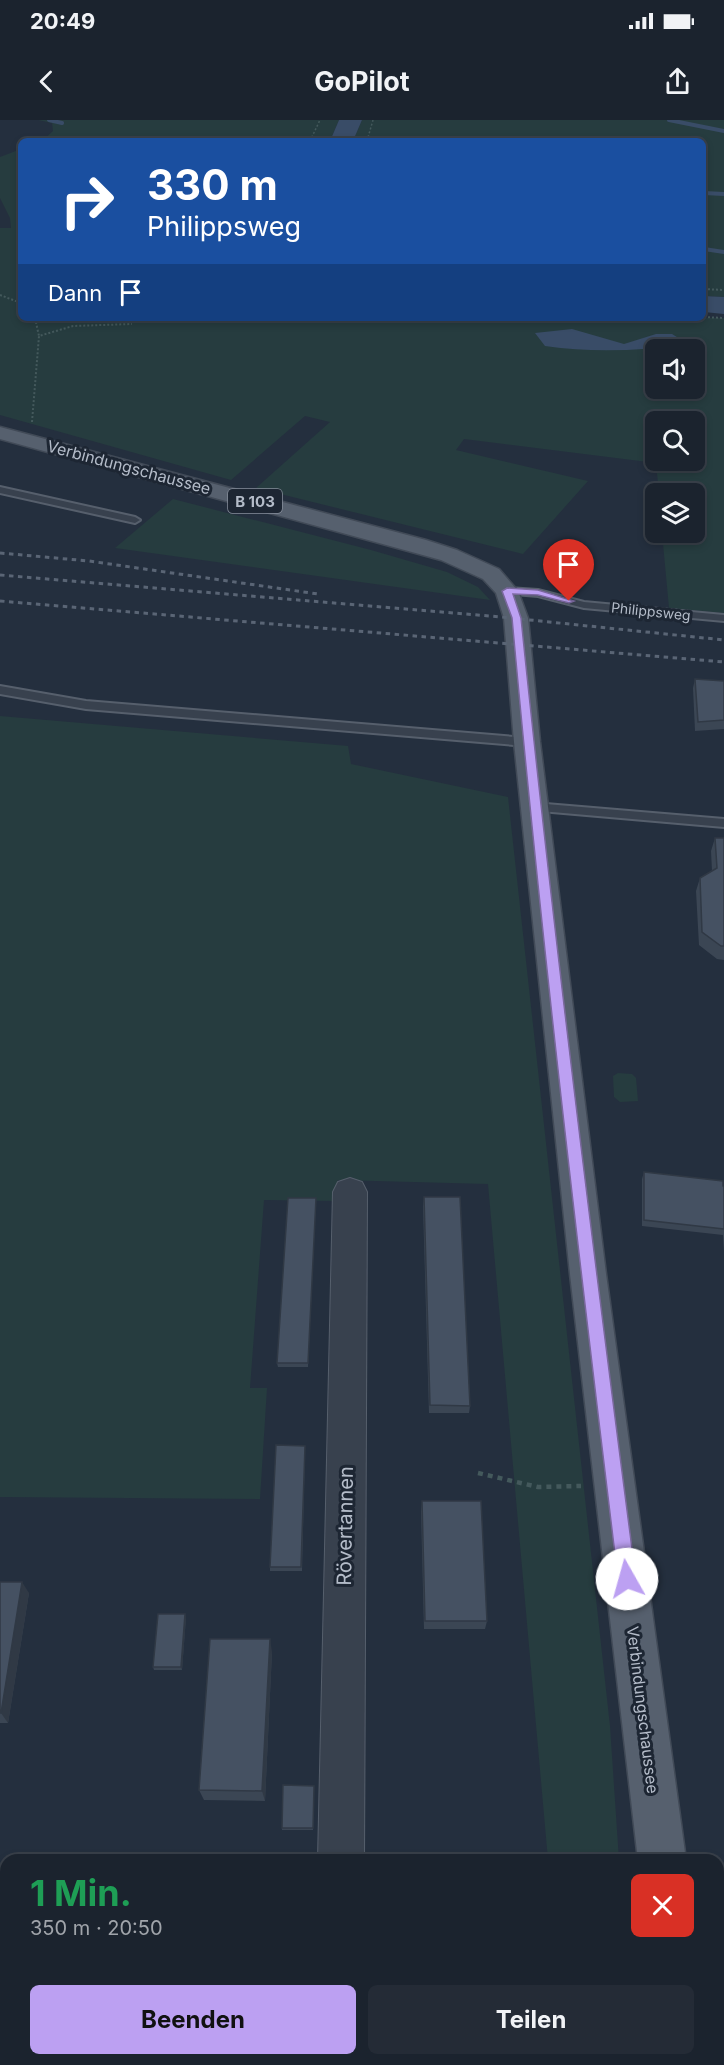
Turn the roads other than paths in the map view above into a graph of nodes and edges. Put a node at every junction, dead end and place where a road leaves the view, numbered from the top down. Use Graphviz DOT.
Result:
graph roads {
  1 [pos="9,436"];
  2 [pos="0,490"];
  3 [pos="135,520"];
  4 [pos="507,591"];
  5 [pos="724,618"];
  6 [pos="0,690"];
  7 [pos="527,742"];
  8 [pos="534,807"];
  9 [pos="724,823"];
  10 [pos="350,1192"];
  11 [pos="341,1854"];
  12 [pos="661,1854"];
  1 -- 4 [label="main road, Verbindungschaussee / B 103"];
  2 -- 3 [label="lane"];
  4 -- 5 [label="lane, Philippsweg"];
  4 -- 7 [label="main road, Verbindungschaussee / B 103"];
  6 -- 7 [label="lane"];
  7 -- 8 [label="main road, Verbindungschaussee / B 103"];
  8 -- 9 [label="lane"];
  8 -- 12 [label="main road, Verbindungschaussee / B 103"];
  10 -- 11 [label="street, Rövertannen"];
}
